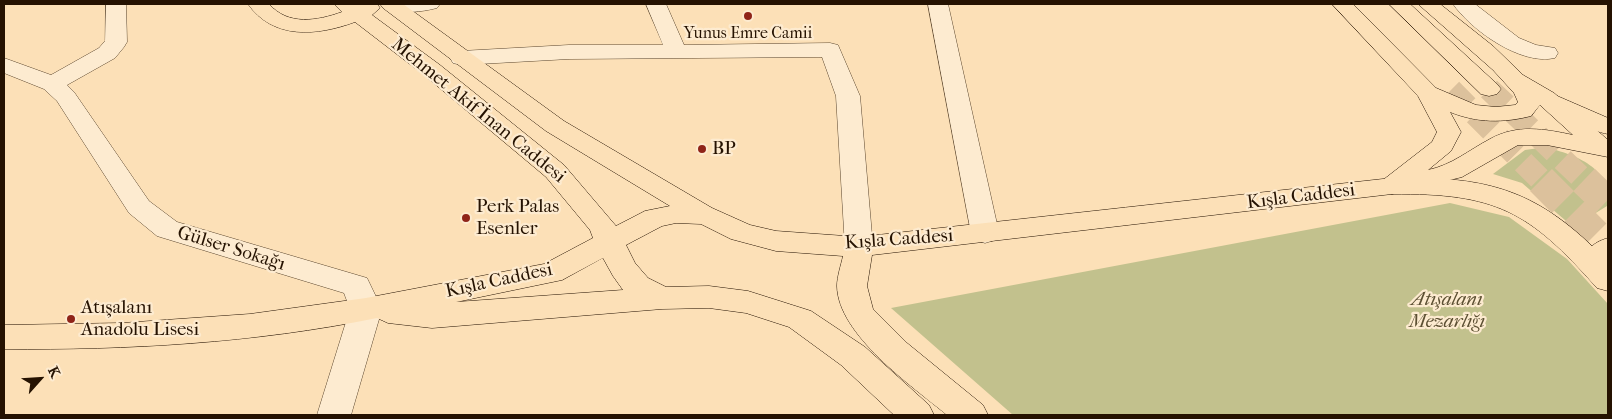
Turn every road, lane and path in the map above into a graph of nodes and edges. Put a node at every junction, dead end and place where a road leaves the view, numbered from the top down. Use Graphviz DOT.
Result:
graph roads {
  1 [pos="116,4"];
  2 [pos="258,4"];
  3 [pos="430,4"];
  4 [pos="656,4"];
  5 [pos="938,4"];
  6 [pos="1342,4"];
  7 [pos="1366,4"];
  8 [pos="1399,4"];
  9 [pos="1428,4"];
  10 [pos="1463,4"];
  11 [pos="372,6"];
  12 [pos="676,51"];
  13 [pos="1547,53"];
  14 [pos="461,58"];
  15 [pos="4,65"];
  16 [pos="1514,77"];
  17 [pos="52,84"];
  18 [pos="1489,89"];
  19 [pos="1439,91"];
  20 [pos="1607,145"];
  21 [pos="1392,186"];
  22 [pos="706,215"];
  23 [pos="985,233"];
  24 [pos="611,241"];
  25 [pos="859,247"];
  26 [pos="1605,265"];
  27 [pos="662,298"];
  28 [pos="366,309"];
  29 [pos="4,337"];
  30 [pos="334,415"];
  31 [pos="917,415"];
  32 [pos="971,415"];
  1 -- 17 [label="street"];
  2 -- 11 [label="main road"];
  3 -- 11 [label="street"];
  4 -- 12 [label="street"];
  5 -- 23 [label="street"];
  6 -- 19 [label="main road"];
  7 -- 19 [label="main road"];
  8 -- 18 [label="main road"];
  9 -- 16 [label="main road"];
  10 -- 13 [label="street"];
  11 -- 14 [label="main road, Mehmet Akif İnan Caddesi"];
  11 -- 24 [label="main road, Mehmet Akif İnan Caddesi"];
  12 -- 14 [label="street"];
  12 -- 25 [label="street"];
  14 -- 22 [label="main road, Mehmet Akif İnan Caddesi"];
  15 -- 17 [label="street, Gülser Sokağı"];
  16 -- 19 [label="main road"];
  16 -- 20 [label="main road"];
  17 -- 28 [label="street, Gülser Sokağı"];
  19 -- 21 [label="main road"];
  20 -- 21 [label="main road"];
  21 -- 23 [label="main road, Kışla Caddesi"];
  21 -- 26 [label="main road"];
  22 -- 24 [label="main road, Kışla Caddesi"];
  22 -- 25 [label="main road, Kışla Caddesi"];
  23 -- 25 [label="main road, Kışla Caddesi"];
  24 -- 27 [label="main road, Mehmet Akif İnan Caddesi"];
  24 -- 28 [label="main road, Kışla Caddesi"];
  25 -- 32 [label="main road"];
  27 -- 28 [label="main road, Kışla Caddesi"];
  27 -- 31 [label="main road, Mehmet Akif İnan Caddesi"];
  28 -- 29 [label="main road, Kışla Caddesi"];
  28 -- 30 [label="street"];
}
